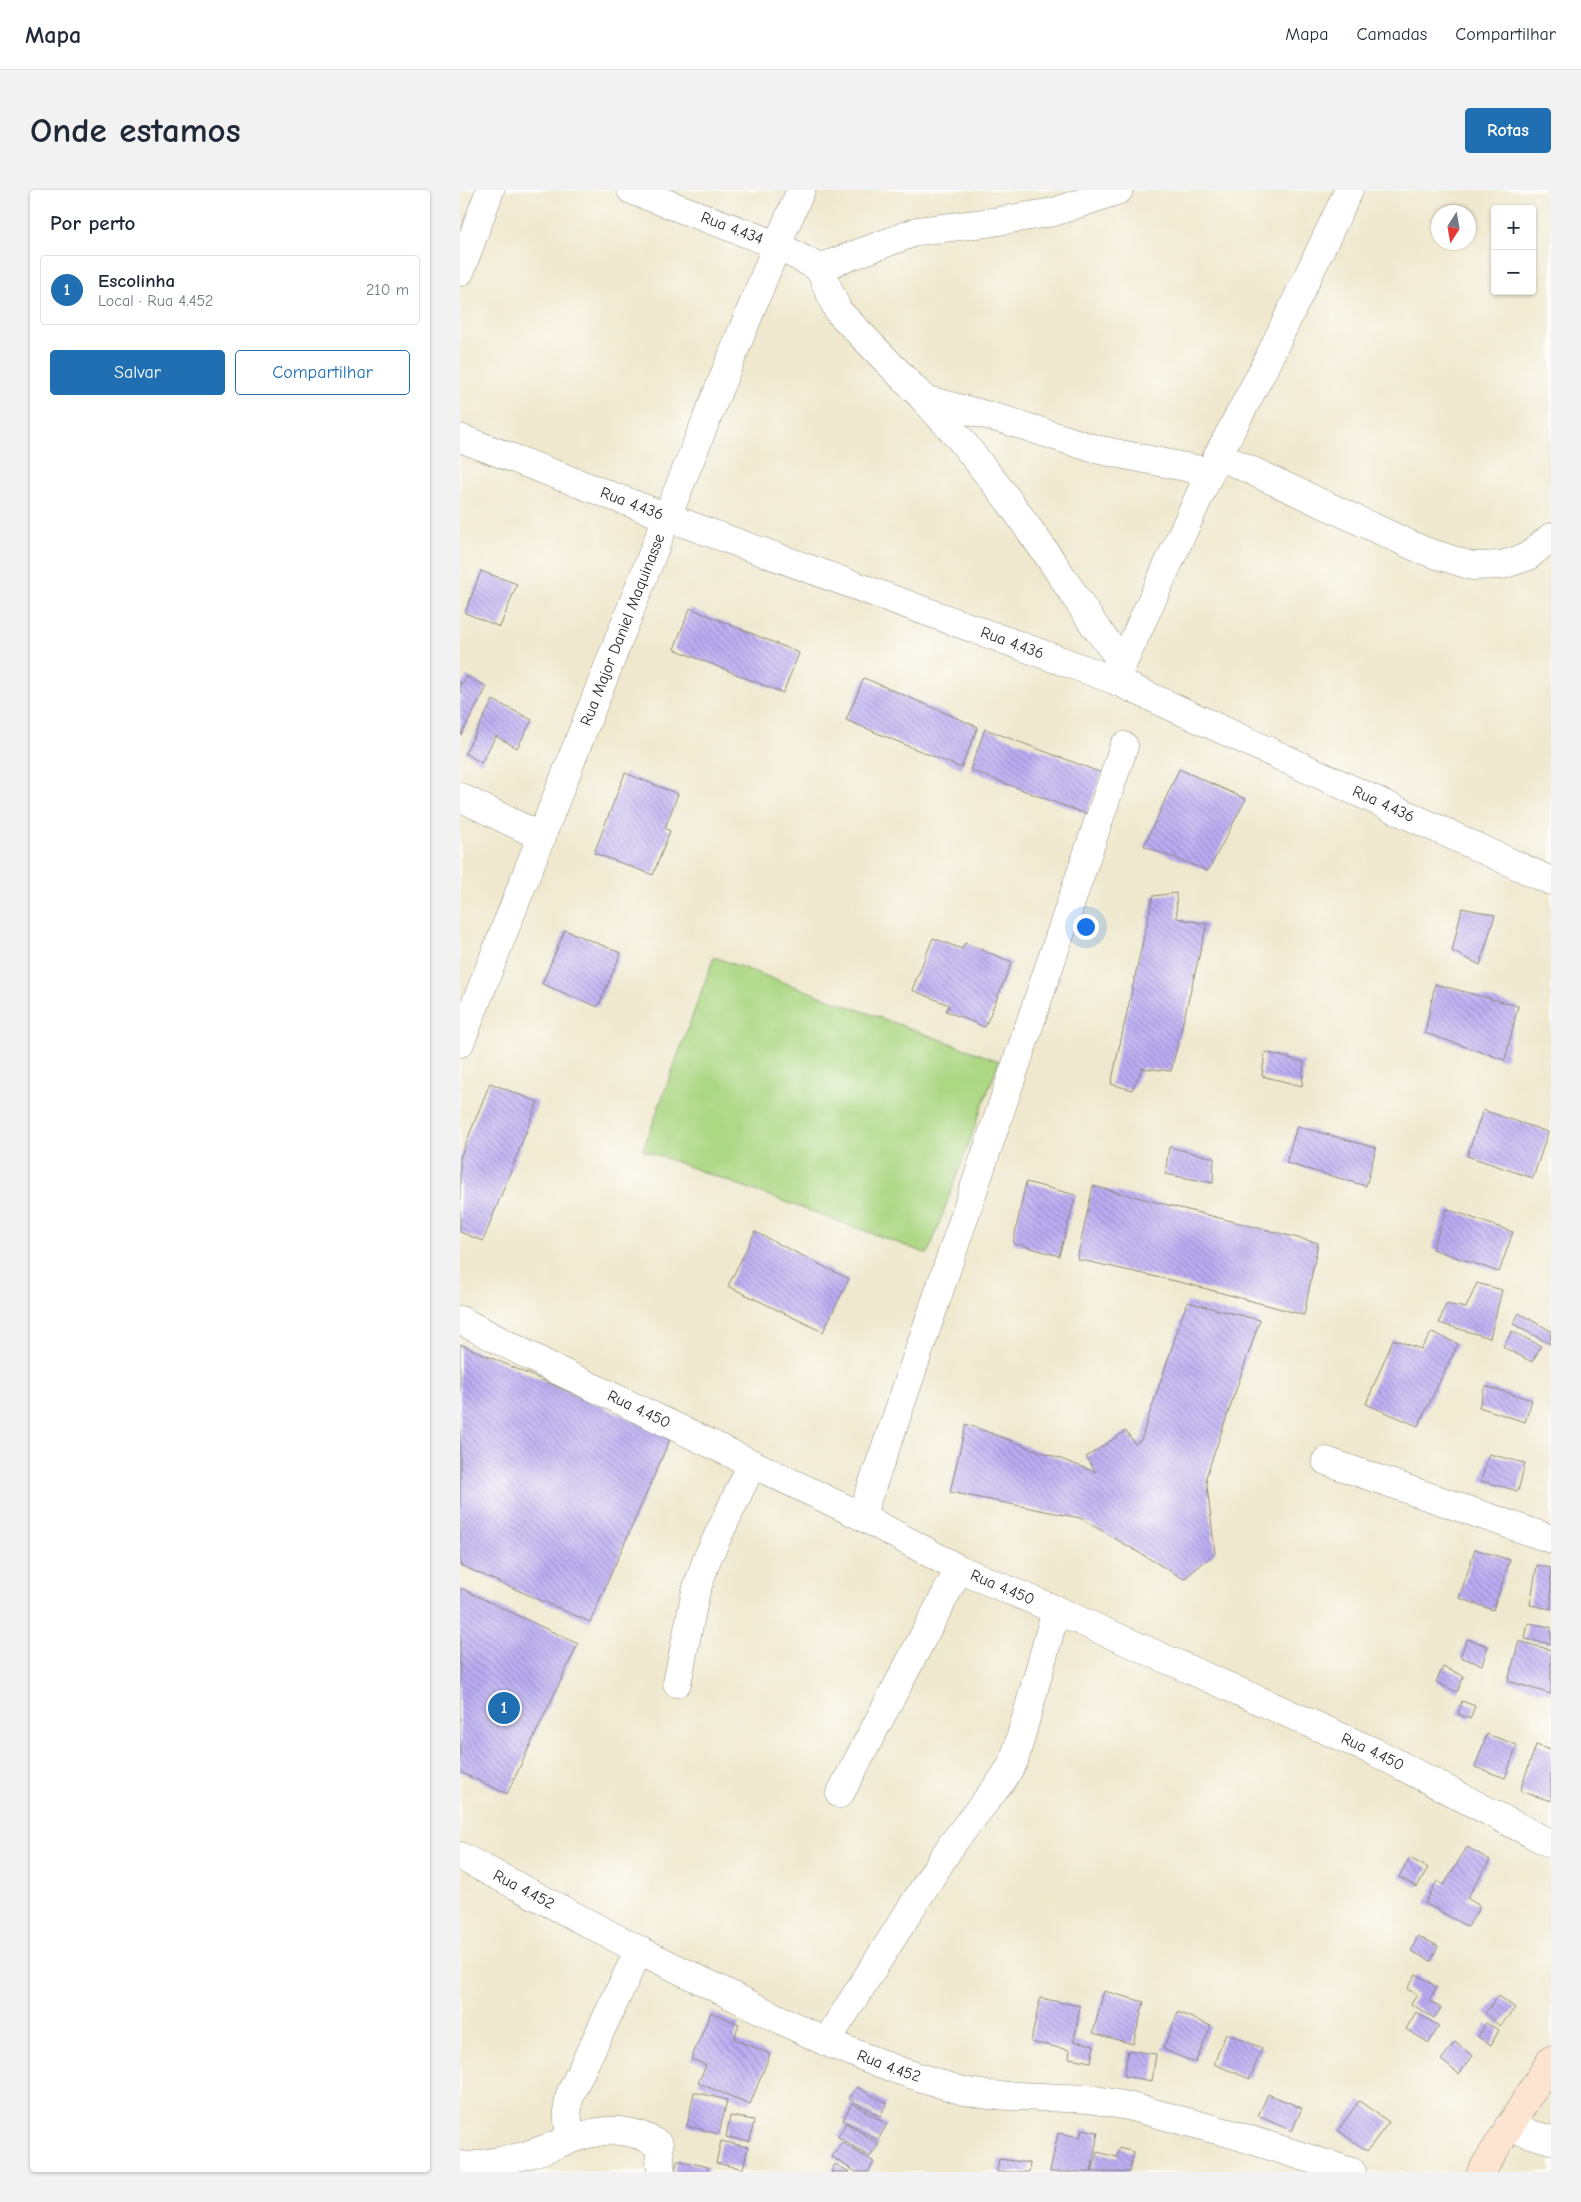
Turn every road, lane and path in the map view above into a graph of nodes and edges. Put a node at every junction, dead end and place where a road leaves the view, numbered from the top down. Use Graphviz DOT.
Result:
graph roads {
  1 [pos="490,190"];
  2 [pos="631,190"];
  3 [pos="801,190"];
  4 [pos="1119,190"];
  5 [pos="1349,190"];
  6 [pos="777,245"];
  7 [pos="819,268"];
  8 [pos="460,272"];
  9 [pos="924,399"];
  10 [pos="460,438"];
  11 [pos="1214,464"];
  12 [pos="667,517"];
  13 [pos="1551,536"];
  14 [pos="1118,672"];
  15 [pos="1124,746"];
  16 [pos="460,797"];
  17 [pos="542,837"];
  18 [pos="1551,881"];
  19 [pos="460,1043"];
  20 [pos="460,1320"];
  21 [pos="1326,1461"];
  22 [pos="752,1464"];
  23 [pos="861,1516"];
  24 [pos="1551,1539"];
  25 [pos="959,1569"];
  26 [pos="1056,1610"];
  27 [pos="677,1683"];
  28 [pos="840,1794"];
  29 [pos="1551,1844"];
  30 [pos="460,1856"];
  31 [pos="639,1950"];
  32 [pos="826,2042"];
  33 [pos="1551,2060"];
  34 [pos="1508,2127"];
  35 [pos="572,2137"];
  36 [pos="1551,2140"];
  37 [pos="460,2165"];
  38 [pos="661,2172"];
  39 [pos="1352,2172"];
  40 [pos="1481,2172"];
  1 -- 8 [label="street"];
  2 -- 6 [label="street, Rua 4.434"];
  3 -- 6 [label="street, Rua Major Daniel Maquinasse"];
  4 -- 7 [label="street"];
  5 -- 11 [label="street"];
  6 -- 7 [label="street, Rua 4.434"];
  6 -- 12 [label="street, Rua Major Daniel Maquinasse"];
  7 -- 9 [label="street"];
  9 -- 11 [label="street"];
  9 -- 14 [label="street"];
  10 -- 12 [label="street, Rua 4.436"];
  11 -- 13 [label="street"];
  11 -- 14 [label="street"];
  12 -- 14 [label="street, Rua 4.436"];
  12 -- 17 [label="street, Rua Major Daniel Maquinasse"];
  14 -- 18 [label="street, Rua 4.436"];
  15 -- 23 [label="street"];
  16 -- 17 [label="street"];
  17 -- 19 [label="street, Rua Major Daniel Maquinasse"];
  20 -- 22 [label="street, Rua 4.450"];
  21 -- 24 [label="street"];
  22 -- 23 [label="street, Rua 4.450"];
  22 -- 27 [label="street"];
  23 -- 25 [label="street, Rua 4.450"];
  25 -- 26 [label="street, Rua 4.450"];
  25 -- 28 [label="street"];
  26 -- 29 [label="street, Rua 4.450"];
  26 -- 32 [label="street"];
  30 -- 31 [label="street, Rua 4.452"];
  31 -- 32 [label="street, Rua 4.452"];
  31 -- 35 [label="street"];
  32 -- 39 [label="street, Rua 4.452"];
  33 -- 34 [label="main road"];
  34 -- 36 [label="street"];
  34 -- 40 [label="main road"];
  35 -- 37 [label="street"];
  35 -- 38 [label="street"];
}
